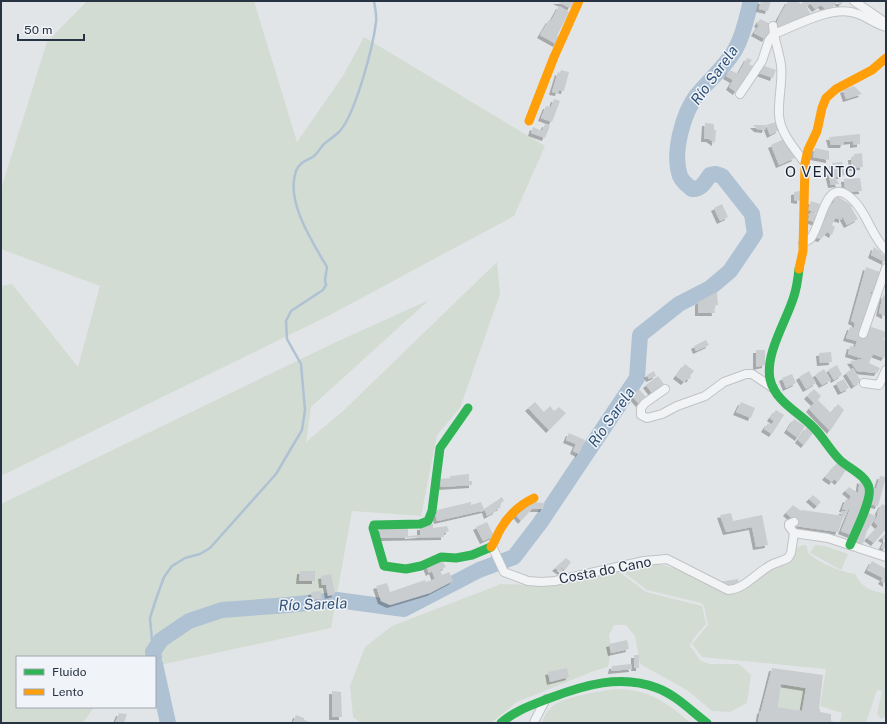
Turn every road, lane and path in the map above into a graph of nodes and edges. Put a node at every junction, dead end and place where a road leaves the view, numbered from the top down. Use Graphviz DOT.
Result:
graph roads {
  1 [pos="580,1"];
  2 [pos="854,1"];
  3 [pos="886,23"];
  4 [pos="886,27"];
  5 [pos="774,30"];
  6 [pos="886,58"];
  7 [pos="740,94"];
  8 [pos="529,121"];
  9 [pos="805,163"];
  10 [pos="803,243"];
  11 [pos="886,250"];
  12 [pos="886,268"];
  13 [pos="863,334"];
  14 [pos="886,370"];
  15 [pos="864,383"];
  16 [pos="773,388"];
  17 [pos="665,389"];
  18 [pos="468,408"];
  19 [pos="534,498"];
  20 [pos="794,522"];
  21 [pos="794,533"];
  22 [pos="850,545"];
  23 [pos="493,548"];
  24 [pos="886,558"];
  25 [pos="546,699"];
  26 [pos="522,708"];
  27 [pos="505,721"];
  28 [pos="535,721"];
  29 [pos="707,723"];
  1 -- 8 [label="street"];
  2 -- 3 [label="street"];
  4 -- 5 [label="street"];
  5 -- 7 [label="street"];
  5 -- 9 [label="street"];
  6 -- 9 [label="street"];
  9 -- 10 [label="street"];
  10 -- 11 [label="street"];
  10 -- 16 [label="street"];
  12 -- 13 [label="street"];
  14 -- 15 [label="street"];
  16 -- 17 [label="street"];
  16 -- 22 [label="street"];
  18 -- 23 [label="street"];
  19 -- 23 [label="street"];
  20 -- 21 [label="street, Costa do Cano"];
  21 -- 22 [label="street"];
  21 -- 23 [label="street, Costa do Cano"];
  22 -- 24 [label="street"];
  25 -- 26 [label="street"];
  25 -- 28 [label="street"];
  25 -- 29 [label="street"];
  26 -- 27 [label="street"];
  26 -- 28 [label="street"];
}
